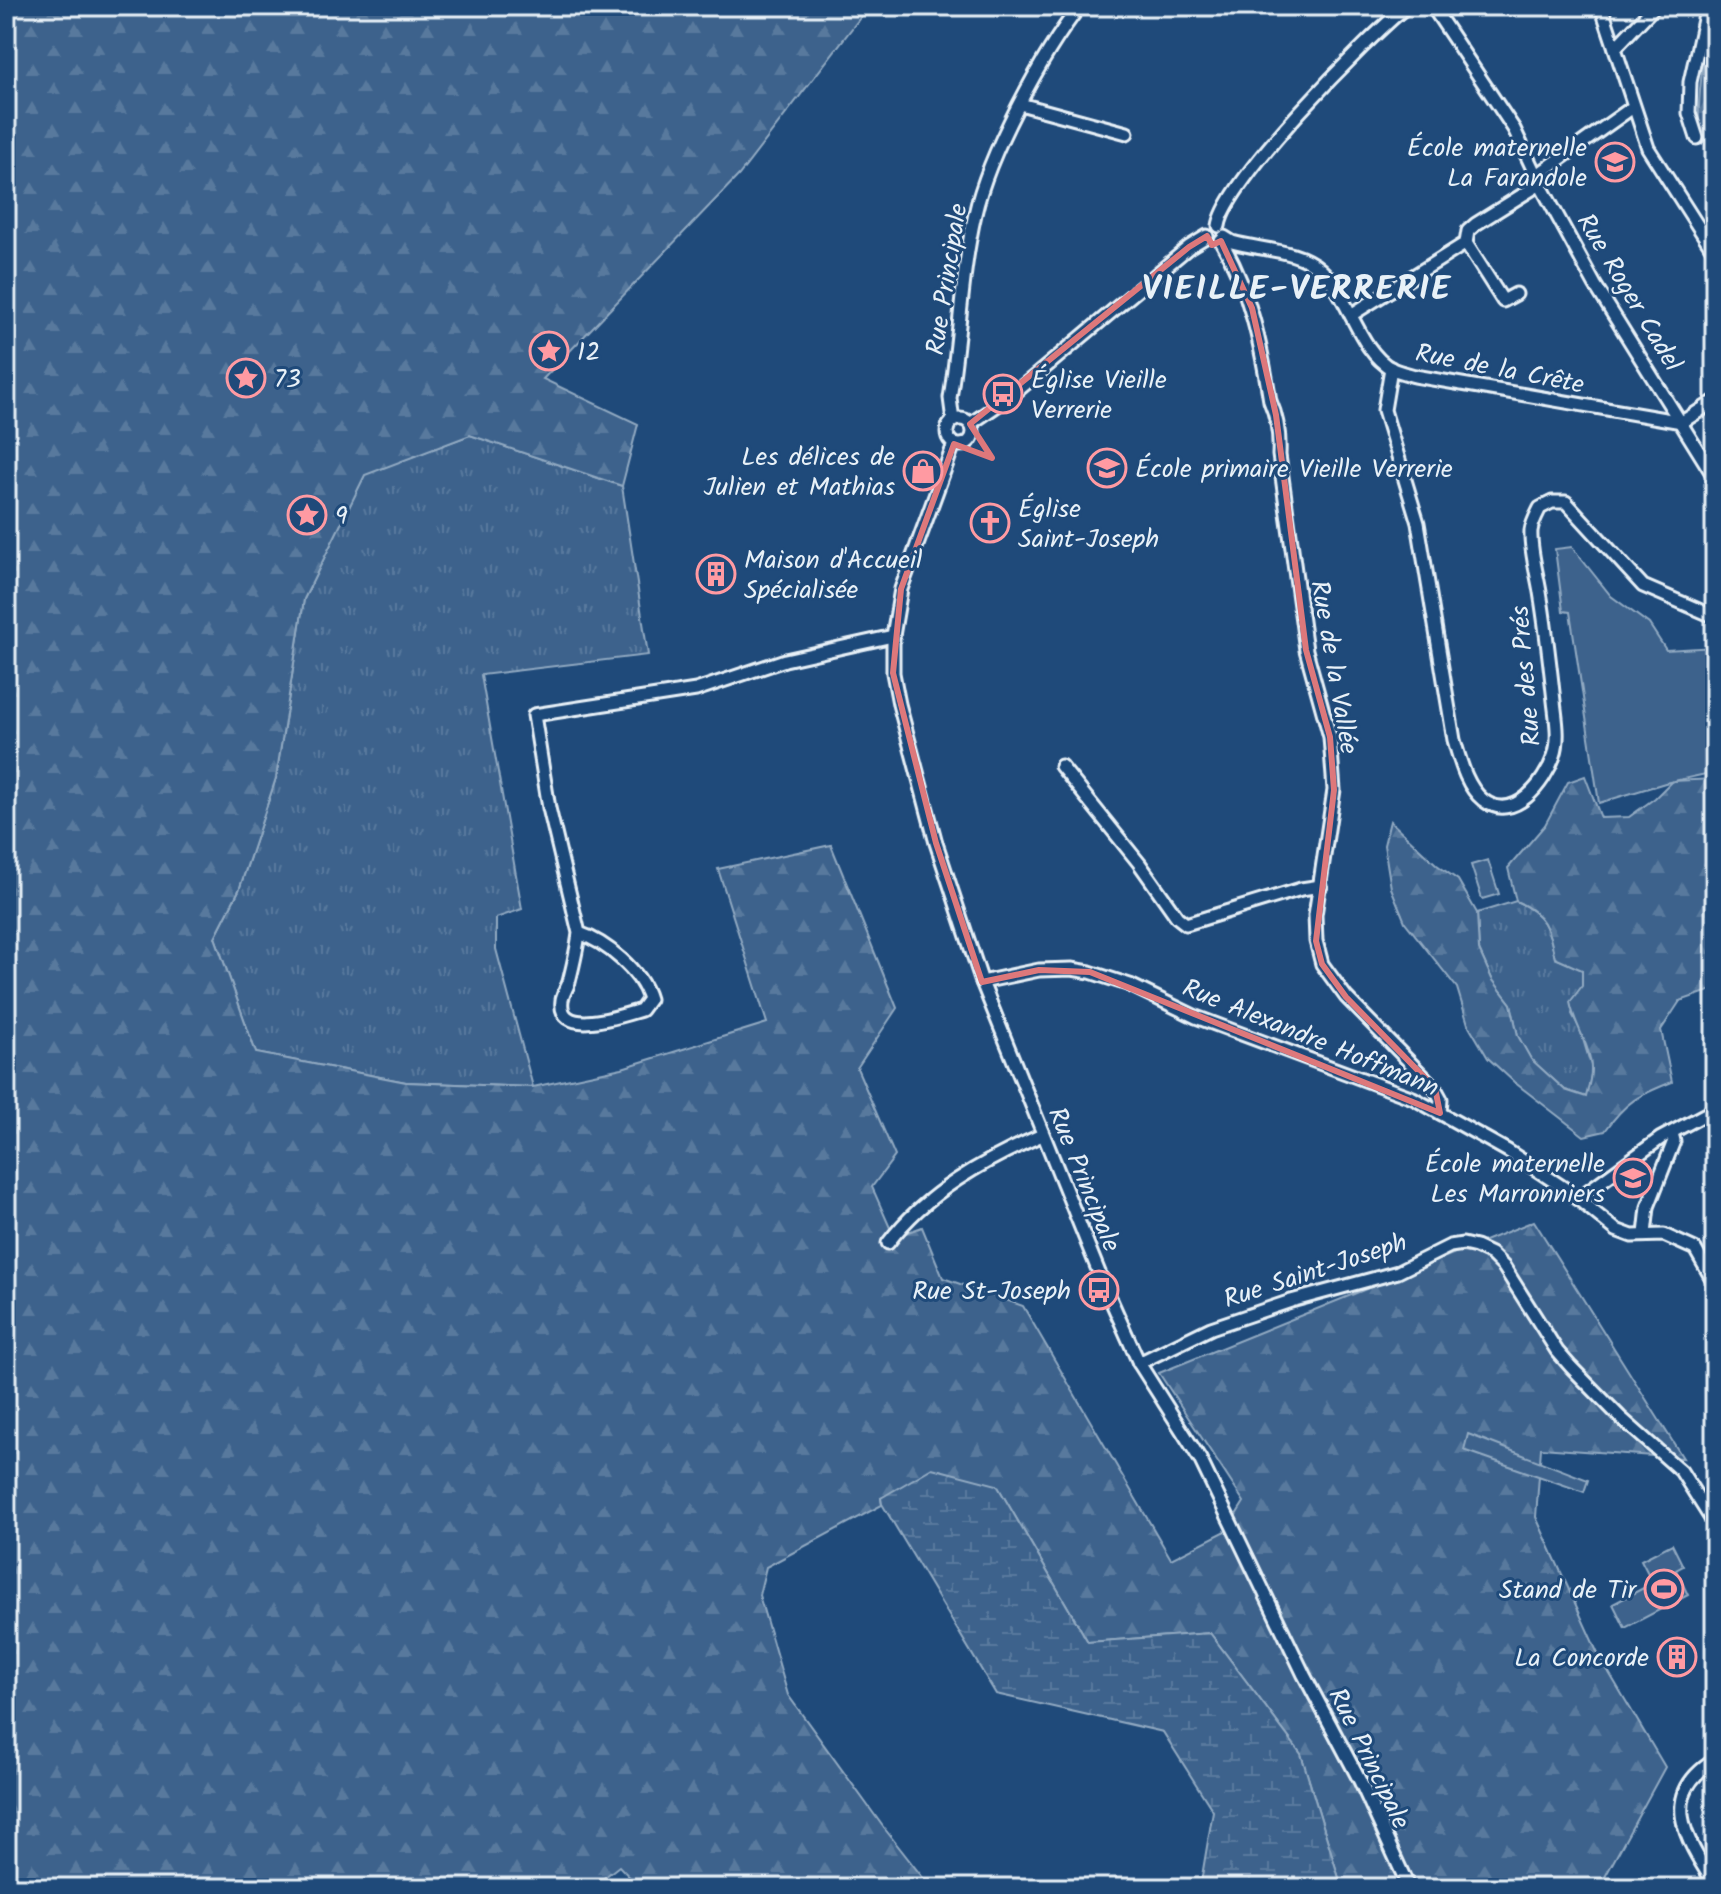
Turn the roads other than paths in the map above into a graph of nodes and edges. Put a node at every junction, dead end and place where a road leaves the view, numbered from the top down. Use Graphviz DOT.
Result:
graph roads {
  1 [pos="1080,6"];
  2 [pos="1407,6"];
  3 [pos="1432,6"];
  4 [pos="1601,6"];
  5 [pos="1655,6"];
  6 [pos="1707,6"];
  7 [pos="1615,48"];
  8 [pos="1020,104"];
  9 [pos="1633,107"];
  10 [pos="1127,133"];
  11 [pos="1697,138"];
  12 [pos="1540,184"];
  13 [pos="1221,234"];
  14 [pos="1466,243"];
  15 [pos="1715,253"];
  16 [pos="1516,294"];
  17 [pos="1351,315"];
  18 [pos="1391,368"];
  19 [pos="1715,401"];
  20 [pos="953,421"];
  21 [pos="1682,422"];
  22 [pos="970,424"];
  23 [pos="954,444"];
  24 [pos="1715,478"];
  25 [pos="1715,617"];
  26 [pos="893,636"];
  27 [pos="1061,766"];
  28 [pos="1321,886"];
  29 [pos="579,933"];
  30 [pos="982,982"];
  31 [pos="1715,1109"];
  32 [pos="1440,1113"];
  33 [pos="1672,1133"];
  34 [pos="1042,1135"];
  35 [pos="1577,1199"];
  36 [pos="1645,1234"];
  37 [pos="888,1243"];
  38 [pos="1715,1284"];
  39 [pos="1139,1363"];
  40 [pos="1715,1525"];
  41 [pos="1715,1760"];
  42 [pos="1715,1885"];
  43 [pos="1409,1888"];
  1 -- 8 [label="street, Rue Principale"];
  2 -- 13 [label="street"];
  3 -- 12 [label="street, Rue Roger Cadel"];
  4 -- 7 [label="street"];
  5 -- 7 [label="street"];
  6 -- 11 [label="street"];
  7 -- 9 [label="street"];
  8 -- 10 [label="street"];
  8 -- 20 [label="street, Rue Principale"];
  9 -- 12 [label="street"];
  9 -- 15 [label="street"];
  12 -- 14 [label="street"];
  12 -- 21 [label="street, Rue Roger Cadel"];
  13 -- 17 [label="street, Rue de la Crête"];
  13 -- 22 [label="street"];
  13 -- 28 [label="street, Rue de la Vallée"];
  14 -- 16 [label="street"];
  14 -- 17 [label="street"];
  17 -- 18 [label="street, Rue de la Crête"];
  18 -- 21 [label="street, Rue de la Crête"];
  18 -- 25 [label="street, Rue des Prés"];
  19 -- 21 [label="street"];
  20 -- 22 [label="street"];
  20 -- 23 [label="street"];
  21 -- 24 [label="street, Rue Roger Cadel"];
  22 -- 23 [label="street"];
  23 -- 26 [label="street, Rue Principale"];
  26 -- 29 [label="street"];
  26 -- 30 [label="street, Rue Principale"];
  27 -- 28 [label="street"];
  28 -- 32 [label="street, Rue de la Vallée"];
  29 -- 29 [label="street"];
  30 -- 32 [label="street, Rue Alexandre Hoffmann"];
  30 -- 34 [label="street, Rue Principale"];
  31 -- 33 [label="street"];
  32 -- 35 [label="street, Rue Alexandre Hoffmann"];
  33 -- 35 [label="street"];
  33 -- 36 [label="street"];
  34 -- 37 [label="street"];
  34 -- 39 [label="street, Rue Principale"];
  35 -- 36 [label="street, Rue Alexandre Hoffmann"];
  36 -- 38 [label="street, Rue Alexandre Hoffmann"];
  39 -- 40 [label="street, Rue Saint-Joseph"];
  39 -- 43 [label="street, Rue Principale"];
  41 -- 42 [label="street"];
}
